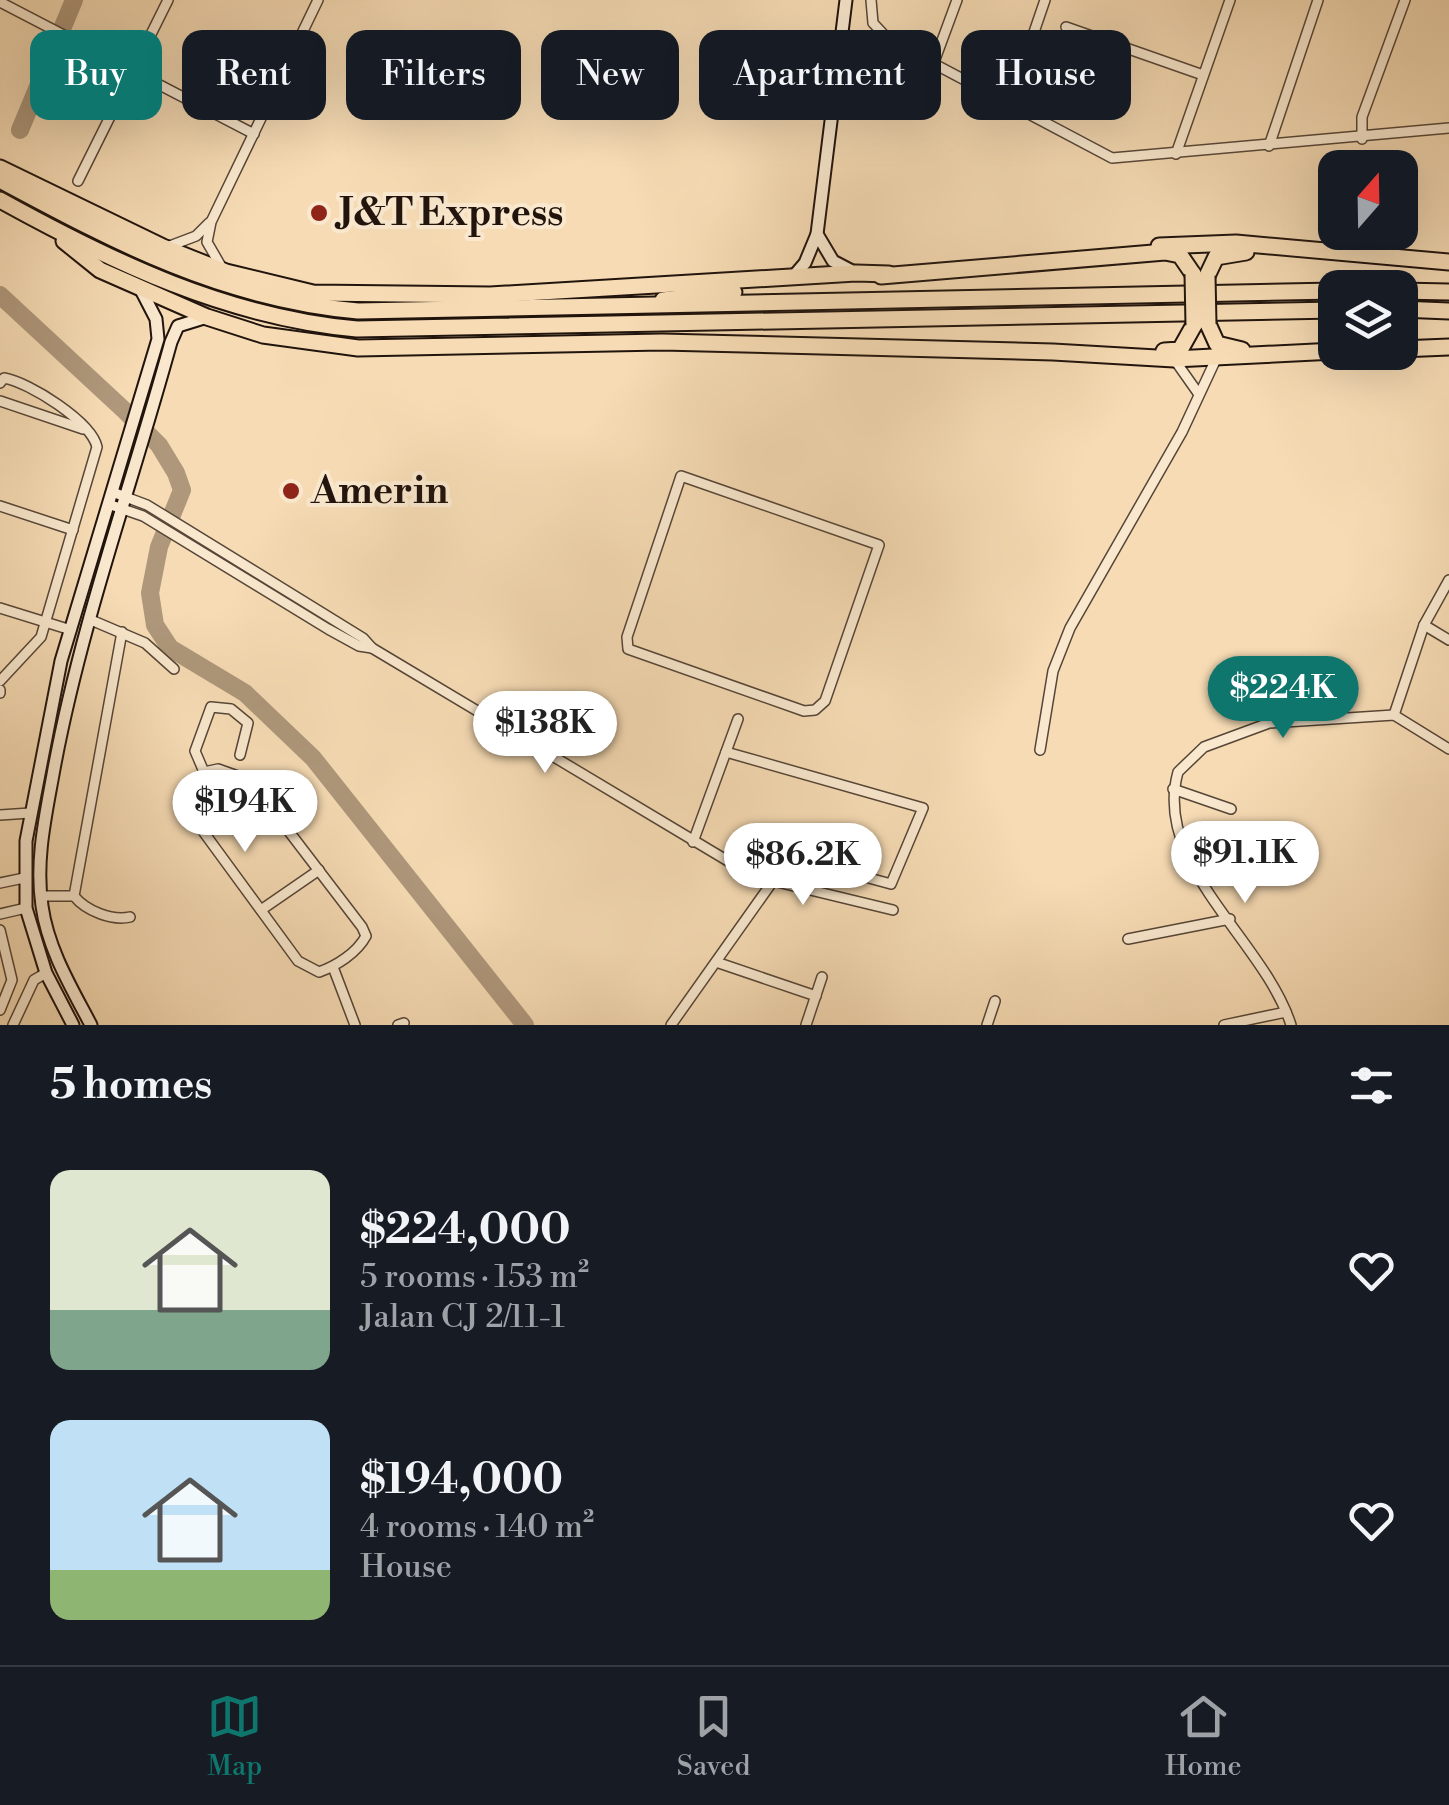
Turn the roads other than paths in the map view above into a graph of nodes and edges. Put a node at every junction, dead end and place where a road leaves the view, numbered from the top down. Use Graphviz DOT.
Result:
graph roads {
  1 [pos="168,0"];
  2 [pos="318,0"];
  3 [pos="846,0"];
  4 [pos="871,0"];
  5 [pos="957,0"];
  6 [pos="1045,0"];
  7 [pos="1230,0"];
  8 [pos="1318,0"];
  9 [pos="1404,0"];
  10 [pos="0,2"];
  11 [pos="1066,28"];
  12 [pos="51,30"];
  13 [pos="153,30"];
  14 [pos="878,30"];
  15 [pos="1035,30"];
  16 [pos="941,43"];
  17 [pos="1202,76"];
  18 [pos="162,89"];
  19 [pos="109,120"];
  20 [pos="1039,120"];
  21 [pos="1449,128"];
  22 [pos="254,134"];
  23 [pos="1362,139"];
  24 [pos="1269,146"];
  25 [pos="1176,154"];
  26 [pos="0,168"];
  27 [pos="0,180"];
  28 [pos="78,182"];
  29 [pos="0,200"];
  30 [pos="211,222"];
  31 [pos="55,230"];
  32 [pos="817,234"];
  33 [pos="163,247"];
  34 [pos="1318,250"];
  35 [pos="1320,250"];
  36 [pos="1081,256"];
  37 [pos="1449,262"];
  38 [pos="226,272"];
  39 [pos="856,273"];
  40 [pos="889,274"];
  41 [pos="1200,275"];
  42 [pos="793,277"];
  43 [pos="140,288"];
  44 [pos="1318,291"];
  45 [pos="1418,291"];
  46 [pos="1449,292"];
  47 [pos="650,307"];
  48 [pos="1318,310"];
  49 [pos="1418,310"];
  50 [pos="1449,311"];
  51 [pos="207,316"];
  52 [pos="1201,324"];
  53 [pos="1449,347"];
  54 [pos="1418,348"];
  55 [pos="1306,352"];
  56 [pos="1318,352"];
  57 [pos="1100,355"];
  58 [pos="1216,359"];
  59 [pos="1174,360"];
  60 [pos="0,383"];
  61 [pos="1198,394"];
  62 [pos="0,401"];
  63 [pos="146,408"];
  64 [pos="88,430"];
  65 [pos="763,490"];
  66 [pos="120,501"];
  67 [pos="794,501"];
  68 [pos="758,502"];
  69 [pos="0,506"];
  70 [pos="790,513"];
  71 [pos="73,530"];
  72 [pos="192,540"];
  73 [pos="1449,580"];
  74 [pos="95,605"];
  75 [pos="0,608"];
  76 [pos="91,620"];
  77 [pos="47,622"];
  78 [pos="1424,625"];
  79 [pos="71,630"];
  80 [pos="122,632"];
  81 [pos="1449,640"];
  82 [pos="77,667"];
  83 [pos="174,668"];
  84 [pos="0,680"];
  85 [pos="1394,715"];
  86 [pos="738,719"];
  87 [pos="1449,749"];
  88 [pos="1040,750"];
  89 [pos="726,752"];
  90 [pos="240,755"];
  91 [pos="204,772"];
  92 [pos="1173,789"];
  93 [pos="1232,808"];
  94 [pos="30,812"];
  95 [pos="0,815"];
  96 [pos="693,842"];
  97 [pos="748,846"];
  98 [pos="320,870"];
  99 [pos="24,878"];
  100 [pos="773,880"];
  101 [pos="0,883"];
  102 [pos="41,896"];
  103 [pos="74,896"];
  104 [pos="26,908"];
  105 [pos="261,910"];
  106 [pos="893,910"];
  107 [pos="0,914"];
  108 [pos="130,917"];
  109 [pos="1230,918"];
  110 [pos="0,930"];
  111 [pos="1128,939"];
  112 [pos="716,962"];
  113 [pos="332,967"];
  114 [pos="46,973"];
  115 [pos="822,978"];
  116 [pos="816,996"];
  117 [pos="995,1002"];
  118 [pos="0,1010"];
  119 [pos="1286,1012"];
  120 [pos="13,1025"];
  121 [pos="73,1025"];
  122 [pos="91,1025"];
  123 [pos="355,1025"];
  124 [pos="671,1025"];
  125 [pos="806,1025"];
  126 [pos="986,1025"];
  127 [pos="1224,1025"];
  128 [pos="1291,1025"];
  1 -- 13 [label="street"];
  2 -- 22 [label="street"];
  3 -- 32 [label="street"];
  4 -- 14 [label="street"];
  5 -- 16 [label="street"];
  6 -- 15 [label="street"];
  7 -- 17 [label="street"];
  8 -- 24 [label="street"];
  9 -- 23 [label="street"];
  10 -- 12 [label="street"];
  11 -- 17 [label="street"];
  17 -- 25 [label="street"];
  18 -- 22 [label="street"];
  19 -- 28 [label="street"];
  20 -- 25 [label="street"];
  21 -- 23 [label="street"];
  22 -- 30 [label="street"];
  23 -- 24 [label="street"];
  24 -- 25 [label="street"];
  26 -- 33 [label="highway"];
  27 -- 47 [label="highway"];
  29 -- 31 [label="highway"];
  30 -- 33 [label="street"];
  30 -- 38 [label="street"];
  31 -- 43 [label="highway"];
  31 -- 48 [label="highway"];
  32 -- 39 [label="street"];
  32 -- 42 [label="street"];
  33 -- 38 [label="highway"];
  34 -- 36 [label="highway"];
  35 -- 37 [label="highway"];
  35 -- 41 [label="highway"];
  36 -- 40 [label="highway"];
  36 -- 41 [label="highway"];
  38 -- 42 [label="highway"];
  39 -- 40 [label="highway"];
  39 -- 42 [label="highway"];
  40 -- 47 [label="highway"];
  41 -- 52 [label="highway, bridge"];
  43 -- 51 [label="highway"];
  43 -- 63 [label="street"];
  44 -- 47 [label="highway"];
  45 -- 46 [label="highway"];
  49 -- 50 [label="highway"];
  51 -- 57 [label="highway"];
  51 -- 63 [label="street"];
  52 -- 55 [label="highway"];
  52 -- 57 [label="highway"];
  53 -- 54 [label="highway"];
  55 -- 56 [label="highway"];
  55 -- 58 [label="highway"];
  57 -- 59 [label="highway"];
  58 -- 59 [label="highway"];
  58 -- 61 [label="street"];
  59 -- 61 [label="street"];
  60 -- 64 [label="street"];
  61 -- 88 [label="street"];
  62 -- 64 [label="street"];
  63 -- 66 [label="street"];
  64 -- 71 [label="street"];
  65 -- 68 [label="street"];
  66 -- 72 [label="street"];
  66 -- 72 [label="street"];
  66 -- 74 [label="street"];
  66 -- 79 [label="street"];
  67 -- 70 [label="street"];
  68 -- 70 [label="street"];
  68 -- 70 [label="street"];
  69 -- 71 [label="street"];
  71 -- 77 [label="street"];
  72 -- 96 [label="street"];
  73 -- 78 [label="street"];
  74 -- 76 [label="street"];
  74 -- 79 [label="street"];
  75 -- 77 [label="street"];
  76 -- 80 [label="street"];
  76 -- 82 [label="street"];
  77 -- 79 [label="street"];
  77 -- 84 [label="street"];
  78 -- 81 [label="street"];
  78 -- 85 [label="street"];
  79 -- 82 [label="street"];
  79 -- 94 [label="street"];
  80 -- 83 [label="street"];
  80 -- 103 [label="street"];
  82 -- 102 [label="street"];
  85 -- 87 [label="street"];
  85 -- 92 [label="street"];
  86 -- 89 [label="street"];
  89 -- 96 [label="street"];
  89 -- 97 [label="street"];
  90 -- 91 [label="street"];
  91 -- 98 [label="street"];
  91 -- 105 [label="street"];
  92 -- 93 [label="street"];
  92 -- 109 [label="street"];
  94 -- 95 [label="street"];
  94 -- 99 [label="street"];
  96 -- 100 [label="street"];
  98 -- 105 [label="street"];
  98 -- 113 [label="street"];
  99 -- 101 [label="street"];
  99 -- 104 [label="street"];
  100 -- 106 [label="street"];
  100 -- 112 [label="street"];
  102 -- 103 [label="street"];
  102 -- 122 [label="street"];
  103 -- 108 [label="street"];
  104 -- 107 [label="street"];
  104 -- 114 [label="street"];
  105 -- 113 [label="street"];
  109 -- 111 [label="street"];
  109 -- 119 [label="street"];
  110 -- 118 [label="street"];
  112 -- 116 [label="street"];
  112 -- 124 [label="street"];
  113 -- 123 [label="street"];
  114 -- 120 [label="street"];
  114 -- 121 [label="street"];
  115 -- 116 [label="street"];
  116 -- 125 [label="street"];
  117 -- 126 [label="street"];
  119 -- 127 [label="street"];
  119 -- 128 [label="street"];
}
